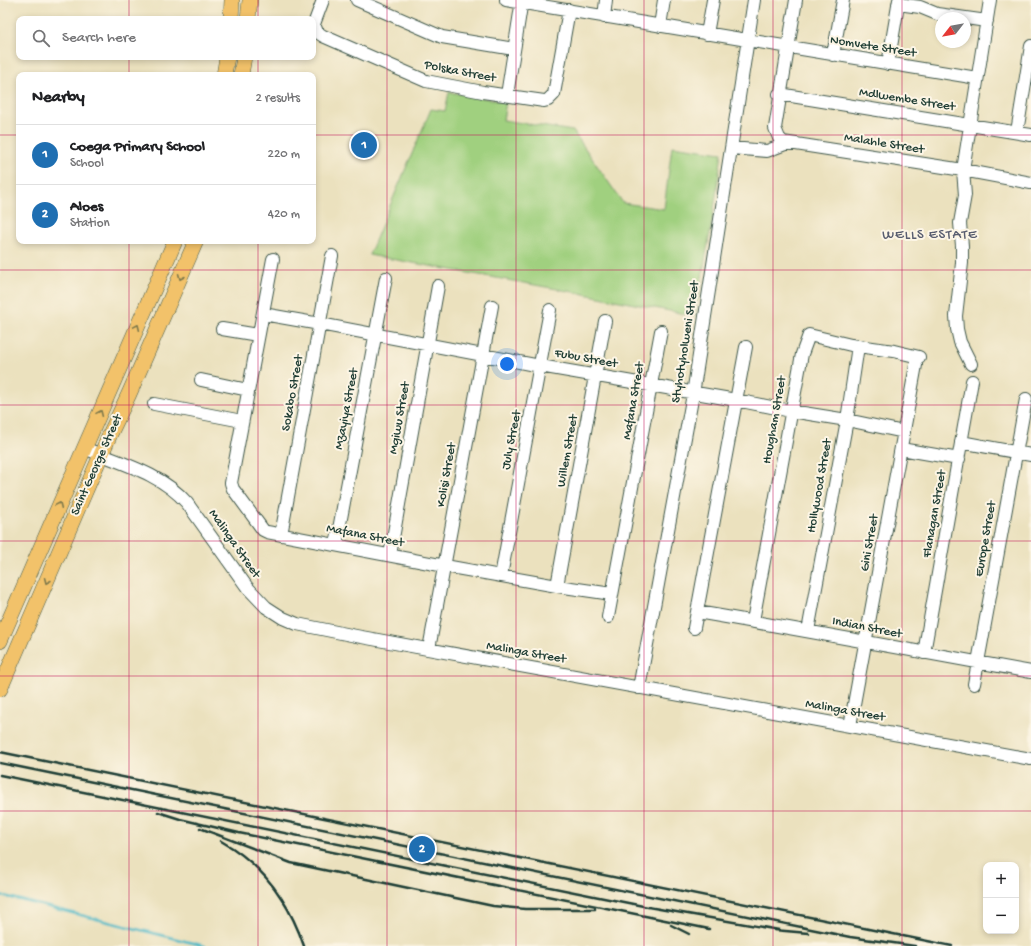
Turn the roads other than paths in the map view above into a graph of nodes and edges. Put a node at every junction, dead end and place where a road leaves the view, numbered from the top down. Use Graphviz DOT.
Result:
graph roads {
  1 [pos="232,0"];
  2 [pos="250,0"];
  3 [pos="323,0"];
  4 [pos="357,0"];
  5 [pos="506,0"];
  6 [pos="606,0"];
  7 [pos="664,0"];
  8 [pos="713,0"];
  9 [pos="754,0"];
  10 [pos="796,0"];
  11 [pos="843,0"];
  12 [pos="990,0"];
  13 [pos="522,1"];
  14 [pos="899,2"];
  15 [pos="926,4"];
  16 [pos="569,10"];
  17 [pos="231,16"];
  18 [pos="248,16"];
  19 [pos="604,17"];
  20 [pos="316,19"];
  21 [pos="987,21"];
  22 [pos="660,26"];
  23 [pos="316,29"];
  24 [pos="707,34"];
  25 [pos="747,40"];
  26 [pos="1031,46"];
  27 [pos="787,47"];
  28 [pos="514,49"];
  29 [pos="833,55"];
  30 [pos="226,60"];
  31 [pos="244,60"];
  32 [pos="888,64"];
  33 [pos="224,72"];
  34 [pos="242,72"];
  35 [pos="978,78"];
  36 [pos="779,94"];
  37 [pos="507,95"];
  38 [pos="969,124"];
  39 [pos="1017,132"];
  40 [pos="1031,135"];
  41 [pos="788,143"];
  42 [pos="731,148"];
  43 [pos="963,170"];
  44 [pos="1031,183"];
  45 [pos="174,244"];
  46 [pos="195,244"];
  47 [pos="332,256"];
  48 [pos="272,259"];
  49 [pos="386,278"];
  50 [pos="438,286"];
  51 [pos="492,306"];
  52 [pos="550,310"];
  53 [pos="262,314"];
  54 [pos="605,321"];
  55 [pos="320,324"];
  56 [pos="222,329"];
  57 [pos="661,331"];
  58 [pos="375,334"];
  59 [pos="258,335"];
  60 [pos="428,344"];
  61 [pos="858,346"];
  62 [pos="746,347"];
  63 [pos="483,355"];
  64 [pos="918,361"];
  65 [pos="971,364"];
  66 [pos="540,366"];
  67 [pos="596,375"];
  68 [pos="201,380"];
  69 [pos="972,381"];
  70 [pos="651,385"];
  71 [pos="248,390"];
  72 [pos="693,394"];
  73 [pos="1026,399"];
  74 [pos="736,400"];
  75 [pos="154,404"];
  76 [pos="791,411"];
  77 [pos="846,420"];
  78 [pos="242,421"];
  79 [pos="904,432"];
  80 [pos="961,442"];
  81 [pos="84,448"];
  82 [pos="901,449"];
  83 [pos="1016,452"];
  84 [pos="101,455"];
  85 [pos="1031,455"];
  86 [pos="959,459"];
  87 [pos="281,535"];
  88 [pos="336,545"];
  89 [pos="390,555"];
  90 [pos="445,566"];
  91 [pos="501,576"];
  92 [pos="557,586"];
  93 [pos="612,594"];
  94 [pos="697,612"];
  95 [pos="608,617"];
  96 [pos="752,621"];
  97 [pos="694,628"];
  98 [pos="808,631"];
  99 [pos="0,641"];
  100 [pos="866,643"];
  101 [pos="429,649"];
  102 [pos="924,653"];
  103 [pos="978,663"];
  104 [pos="1031,672"];
  105 [pos="974,684"];
  106 [pos="639,688"];
  107 [pos="0,689"];
  108 [pos="850,726"];
  109 [pos="1031,759"];
  1 -- 17 [label="main road"];
  2 -- 18 [label="main road"];
  3 -- 20 [label="street, Polska Street"];
  4 -- 28 [label="street"];
  5 -- 13 [label="street, Nomvete Street"];
  6 -- 19 [label="street"];
  7 -- 22 [label="street"];
  8 -- 24 [label="street"];
  9 -- 25 [label="street, Styhotyholweni Street"];
  10 -- 27 [label="street"];
  11 -- 29 [label="street"];
  12 -- 21 [label="street"];
  13 -- 16 [label="street, Nomvete Street"];
  13 -- 28 [label="street"];
  14 -- 15 [label="street"];
  14 -- 32 [label="street"];
  15 -- 21 [label="street"];
  16 -- 19 [label="street, Nomvete Street"];
  16 -- 37 [label="street, Polska Street"];
  19 -- 22 [label="street, Nomvete Street"];
  21 -- 35 [label="street"];
  22 -- 24 [label="street, Nomvete Street"];
  23 -- 37 [label="street, Polska Street"];
  24 -- 25 [label="street, Nomvete Street"];
  25 -- 27 [label="street, Nomvete Street"];
  25 -- 42 [label="street, Styhotyholweni Street"];
  26 -- 39 [label="street"];
  27 -- 29 [label="street, Nomvete Street"];
  27 -- 36 [label="street"];
  28 -- 37 [label="street"];
  29 -- 32 [label="street, Nomvete Street"];
  30 -- 33 [label="main road"];
  31 -- 34 [label="main road"];
  32 -- 35 [label="street, Nomvete Street"];
  35 -- 38 [label="street"];
  36 -- 38 [label="street, Mdlwembe Street"];
  36 -- 41 [label="street"];
  38 -- 39 [label="street, Mdlwembe Street"];
  38 -- 43 [label="street"];
  39 -- 40 [label="street, Mdlwembe Street"];
  41 -- 42 [label="street"];
  41 -- 43 [label="street, Malahle Street"];
  42 -- 72 [label="street, Styhotyholweni Street"];
  43 -- 44 [label="street, Malahle Street"];
  43 -- 65 [label="street"];
  81 -- 45 [label="main road, Saint George Street, one-way"];
  46 -- 84 [label="main road, Saint George Street, one-way"];
  47 -- 55 [label="street, Sokabo Street"];
  48 -- 53 [label="street, Mafana Street"];
  49 -- 58 [label="street, Mzayiya Street"];
  50 -- 60 [label="street, Mgiwu Street"];
  51 -- 63 [label="street, Kolisi Street"];
  52 -- 66 [label="street, July Street"];
  53 -- 55 [label="street, Fubu Street"];
  53 -- 59 [label="street, Mafana Street"];
  54 -- 67 [label="street, Willem Street"];
  55 -- 58 [label="street, Fubu Street"];
  55 -- 87 [label="street, Sokabo Street"];
  56 -- 59 [label="street"];
  57 -- 70 [label="street, Mafana Street"];
  58 -- 60 [label="street, Fubu Street"];
  58 -- 88 [label="street, Mzayiya Street"];
  59 -- 71 [label="street, Mafana Street"];
  60 -- 63 [label="street, Fubu Street"];
  60 -- 89 [label="street, Mgiwu Street"];
  61 -- 64 [label="street, Hougham Street"];
  61 -- 76 [label="street, Hougham Street"];
  61 -- 77 [label="street, Hollywood Street"];
  62 -- 74 [label="street"];
  63 -- 66 [label="street, Fubu Street"];
  63 -- 90 [label="street, Kolisi Street"];
  64 -- 79 [label="street, Gini Street"];
  66 -- 67 [label="street, Fubu Street"];
  66 -- 91 [label="street, July Street"];
  67 -- 70 [label="street, Fubu Street"];
  67 -- 92 [label="street, Willem Street"];
  68 -- 71 [label="street"];
  69 -- 80 [label="street, Flanagan Street"];
  70 -- 72 [label="street, Fubu Street"];
  70 -- 93 [label="street, Mafana Street"];
  71 -- 78 [label="street, Mafana Street"];
  72 -- 74 [label="street, Fubu Street"];
  72 -- 106 [label="street, Styhotyholweni Street"];
  73 -- 83 [label="street, Europe Street"];
  74 -- 76 [label="street, Fubu Street"];
  74 -- 94 [label="street"];
  75 -- 78 [label="street"];
  76 -- 77 [label="street, Fubu Street"];
  76 -- 96 [label="street, Hougham Street"];
  77 -- 79 [label="street, Fubu Street"];
  77 -- 98 [label="street, Hollywood Street"];
  78 -- 87 [label="street, Mafana Street"];
  79 -- 82 [label="street, Gini Street"];
  80 -- 83 [label="street"];
  80 -- 86 [label="street, Flanagan Street"];
  81 -- 84 [label="street, Malinga Street"];
  99 -- 81 [label="main road, Saint George Street, one-way"];
  82 -- 86 [label="street"];
  82 -- 100 [label="street, Gini Street"];
  83 -- 85 [label="street"];
  83 -- 103 [label="street, Europe Street"];
  84 -- 101 [label="street, Malinga Street"];
  84 -- 107 [label="main road, Saint George Street, one-way"];
  86 -- 102 [label="street, Flanagan Street"];
  87 -- 88 [label="street, Mafana Street"];
  88 -- 89 [label="street, Mafana Street"];
  89 -- 90 [label="street, Mafana Street"];
  90 -- 91 [label="street, Mafana Street"];
  90 -- 101 [label="street, Kolisi Street"];
  91 -- 92 [label="street, Mafana Street"];
  92 -- 93 [label="street, Mafana Street"];
  93 -- 95 [label="street, Mafana Street"];
  94 -- 96 [label="street, Indian Street"];
  94 -- 97 [label="street"];
  96 -- 98 [label="street, Indian Street"];
  98 -- 100 [label="street, Indian Street"];
  100 -- 102 [label="street, Indian Street"];
  100 -- 108 [label="street, Gini Street"];
  101 -- 106 [label="street, Malinga Street"];
  102 -- 103 [label="street, Indian Street"];
  103 -- 104 [label="street, Indian Street"];
  103 -- 105 [label="street, Europe Street"];
  106 -- 108 [label="street, Malinga Street"];
  108 -- 109 [label="street, Malinga Street"];
}
